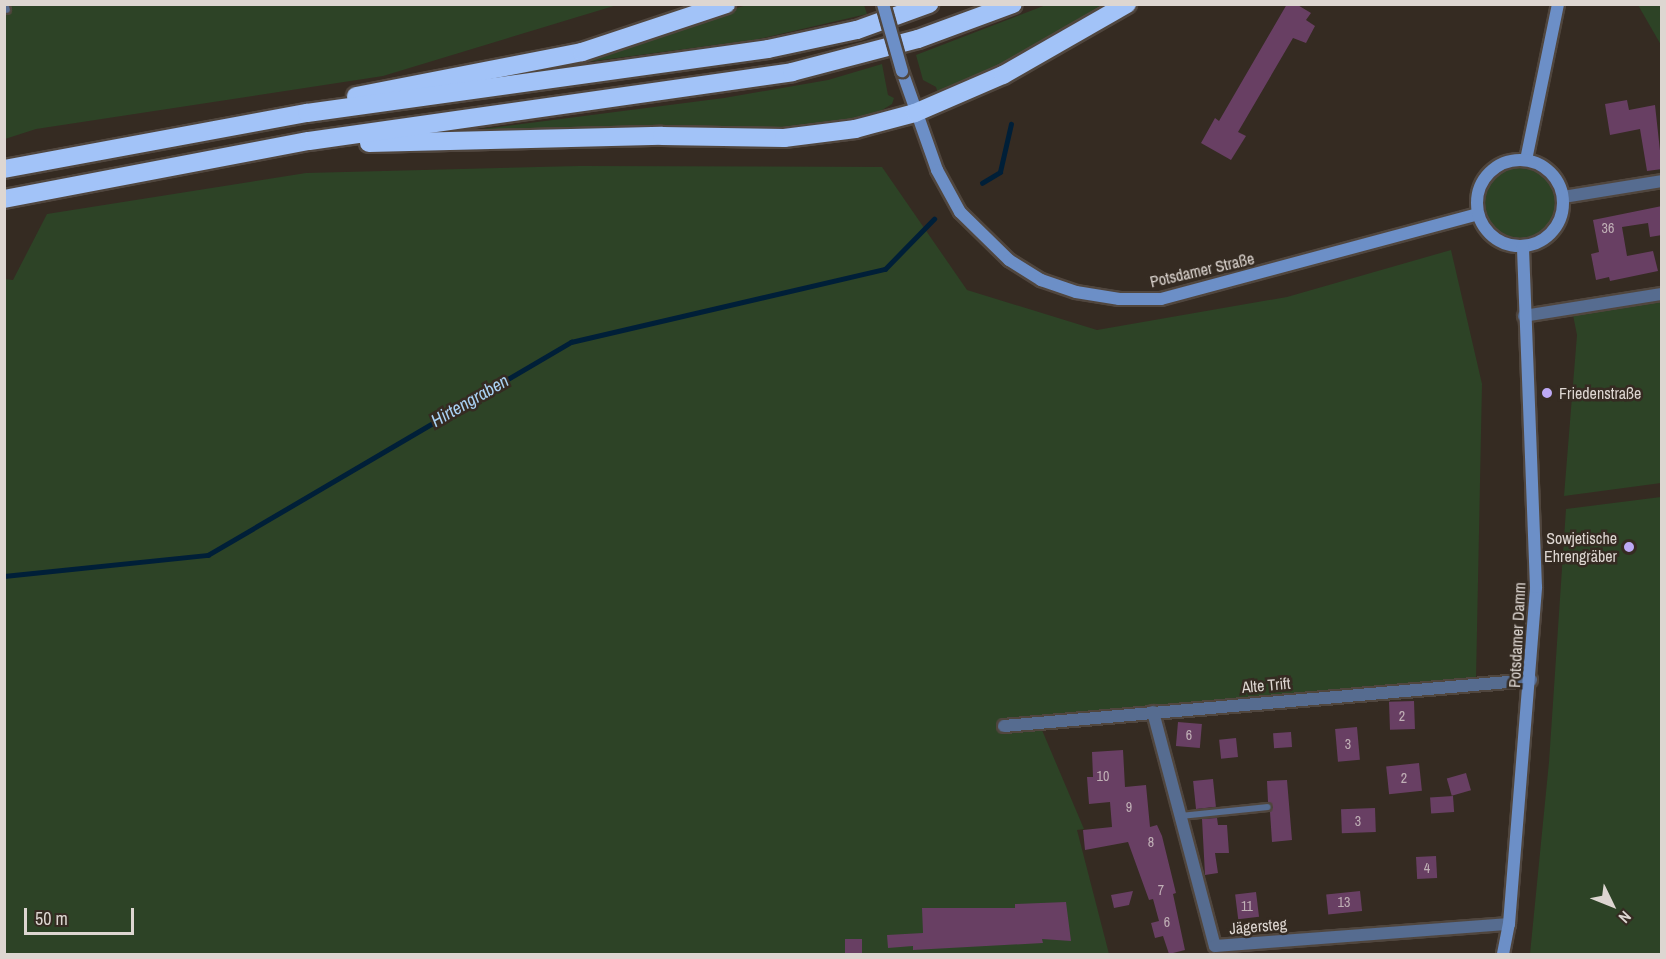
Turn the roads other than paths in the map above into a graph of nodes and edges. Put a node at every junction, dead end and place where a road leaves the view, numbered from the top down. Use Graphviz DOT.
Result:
graph roads {
  1 [pos="726,4"];
  2 [pos="883,4"];
  3 [pos="929,4"];
  4 [pos="1013,4"];
  5 [pos="1127,4"];
  6 [pos="1558,4"];
  7 [pos="307,113"];
  8 [pos="915,113"];
  9 [pos="309,141"];
  10 [pos="1526,160"];
  11 [pos="4,169"];
  12 [pos="1662,181"];
  13 [pos="1563,197"];
  14 [pos="4,199"];
  15 [pos="1478,214"];
  16 [pos="1523,246"];
  17 [pos="1662,294"];
  18 [pos="1524,316"];
  19 [pos="1531,680"];
  20 [pos="1153,711"];
  21 [pos="1004,726"];
  22 [pos="1268,807"];
  23 [pos="1181,816"];
  24 [pos="1509,924"];
  25 [pos="1503,954"];
  1 -- 7 [label="highway"];
  2 -- 8 [label="street, Potsdamer Straße, bridge"];
  3 -- 7 [label="highway"];
  4 -- 9 [label="highway"];
  5 -- 8 [label="highway"];
  6 -- 10 [label="street"];
  7 -- 11 [label="highway"];
  8 -- 9 [label="highway"];
  8 -- 15 [label="street, Potsdamer Straße"];
  9 -- 14 [label="highway"];
  10 -- 13 [label="street"];
  10 -- 15 [label="street"];
  12 -- 13 [label="street"];
  13 -- 16 [label="street"];
  15 -- 16 [label="street"];
  16 -- 18 [label="street, Potsdamer Damm"];
  17 -- 18 [label="street"];
  18 -- 19 [label="street, Potsdamer Damm"];
  19 -- 20 [label="street, Alte Trift"];
  19 -- 24 [label="street, Potsdamer Damm"];
  20 -- 21 [label="street, Alte Trift"];
  20 -- 23 [label="street, Jägersteg"];
  22 -- 23 [label="lane"];
  23 -- 24 [label="street, Jägersteg"];
  24 -- 25 [label="street, Potsdamer Damm"];
}
